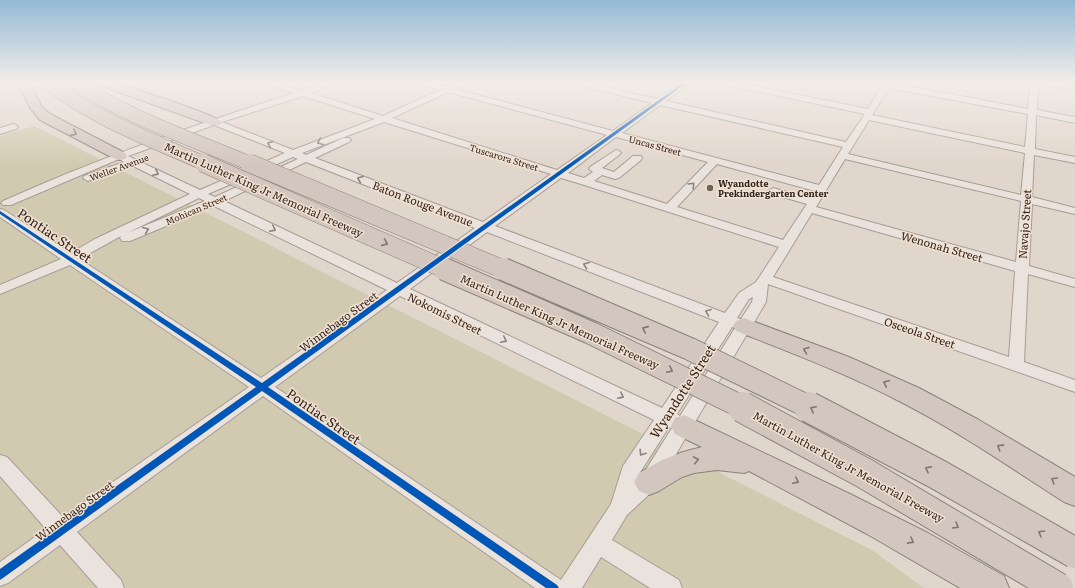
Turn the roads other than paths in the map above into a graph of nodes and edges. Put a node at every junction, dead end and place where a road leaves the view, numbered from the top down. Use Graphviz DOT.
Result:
graph roads {
  1 [pos="38,109"];
  2 [pos="89,109"];
  3 [pos="122,109"];
  4 [pos="180,109"];
  5 [pos="267,109"];
  6 [pos="350,109"];
  7 [pos="404,109"];
  8 [pos="521,109"];
  9 [pos="648,109"];
  10 [pos="690,109"];
  11 [pos="844,109"];
  12 [pos="872,109"];
  13 [pos="1019,109"];
  14 [pos="1032,112"];
  15 [pos="869,115"];
  16 [pos="383,119"];
  17 [pos="1075,120"];
  18 [pos="221,125"];
  19 [pos="13,127"];
  20 [pos="0,131"];
  21 [pos="615,134"];
  22 [pos="849,146"];
  23 [pos="1029,150"];
  24 [pos="292,153"];
  25 [pos="616,153"];
  26 [pos="843,156"];
  27 [pos="637,158"];
  28 [pos="127,159"];
  29 [pos="307,159"];
  30 [pos="1075,160"];
  31 [pos="715,161"];
  32 [pos="601,171"];
  33 [pos="559,174"];
  34 [pos="585,182"];
  35 [pos="822,189"];
  36 [pos="773,191"];
  37 [pos="199,194"];
  38 [pos="1026,200"];
  39 [pos="215,201"];
  40 [pos="812,205"];
  41 [pos="2,207"];
  42 [pos="669,208"];
  43 [pos="1075,212"];
  44 [pos="486,227"];
  45 [pos="787,245"];
  46 [pos="70,259"];
  47 [pos="1021,268"];
  48 [pos="763,282"];
  49 [pos="1075,283"];
  50 [pos="0,290"];
  51 [pos="398,290"];
  52 [pos="736,323"];
  53 [pos="1016,365"];
  54 [pos="1075,386"];
  55 [pos="262,387"];
  56 [pos="674,422"];
  57 [pos="0,462"];
  58 [pos="760,464"];
  59 [pos="649,482"];
  60 [pos="1075,493"];
  61 [pos="620,508"];
  62 [pos="62,531"];
  63 [pos="598,543"];
  64 [pos="1075,553"];
  65 [pos="0,575"];
  66 [pos="113,588"];
  67 [pos="554,588"];
  68 [pos="569,588"];
  69 [pos="671,588"];
  70 [pos="992,588"];
  71 [pos="1058,588"];
  1 -- 28 [label="highway, one-way"];
  2 -- 71 [label="highway, Martin Luther King Jr Memorial Freeway, one-way, bridge"];
  64 -- 3 [label="highway, Martin Luther King Jr Memorial Freeway, one-way, bridge"];
  4 -- 18 [label="highway"];
  5 -- 18 [label="street, Weller Avenue"];
  6 -- 16 [label="street, Tuscarora Street"];
  7 -- 16 [label="street, Mohican Street"];
  8 -- 21 [label="street, Uncas Street"];
  9 -- 21 [label="street, Winnebago Street"];
  10 -- 22 [label="street"];
  11 -- 15 [label="street"];
  12 -- 15 [label="street, Wyandotte Street"];
  13 -- 14 [label="street"];
  14 -- 17 [label="street"];
  14 -- 23 [label="street, Navajo Street"];
  15 -- 22 [label="street, Wyandotte Street"];
  15 -- 23 [label="street"];
  16 -- 24 [label="street, Mohican Street, one-way"];
  16 -- 29 [label="street, Mohican Street"];
  16 -- 33 [label="street, Tuscarora Street"];
  24 -- 18 [label="street, Baton Rouge Avenue, one-way"];
  18 -- 28 [label="street, Weller Avenue"];
  18 -- 28 [label="street, Weller Avenue"];
  19 -- 20 [label="street"];
  21 -- 31 [label="street, Uncas Street"];
  21 -- 33 [label="street, Winnebago Street"];
  22 -- 26 [label="street, Wyandotte Street"];
  23 -- 30 [label="street"];
  23 -- 38 [label="street, Navajo Street"];
  24 -- 29 [label="street, Baton Rouge Avenue"];
  24 -- 37 [label="street, Mohican Street"];
  25 -- 32 [label="street"];
  26 -- 35 [label="street, Wyandotte Street"];
  26 -- 38 [label="street"];
  27 -- 32 [label="street"];
  28 -- 37 [label="street, Nokomis Street, one-way"];
  28 -- 41 [label="street, Weller Avenue"];
  29 -- 39 [label="street, Mohican Street"];
  44 -- 29 [label="street, Baton Rouge Avenue, one-way"];
  31 -- 35 [label="street, Uncas Street"];
  42 -- 31 [label="street, one-way"];
  32 -- 34 [label="street"];
  33 -- 34 [label="street, Tuscarora Street"];
  33 -- 44 [label="street, Winnebago Street"];
  34 -- 42 [label="street, Tuscarora Street"];
  35 -- 40 [label="street, Wyandotte Street"];
  36 -- 40 [label="street, Wenonah Street"];
  37 -- 39 [label="street, Nokomis Street"];
  37 -- 46 [label="street, Mohican Street"];
  38 -- 43 [label="street"];
  38 -- 47 [label="street, Navajo Street"];
  46 -- 39 [label="street, Mohican Street, one-way"];
  39 -- 51 [label="street, Nokomis Street, one-way"];
  40 -- 45 [label="street, Wyandotte Street"];
  40 -- 47 [label="street, Wenonah Street"];
  41 -- 46 [label="street, Pontiac Street"];
  42 -- 45 [label="street, Tuscarora Street"];
  44 -- 51 [label="street, Winnebago Street"];
  52 -- 44 [label="street, Baton Rouge Avenue, one-way"];
  45 -- 48 [label="street, Wyandotte Street"];
  46 -- 50 [label="street, Mohican Street"];
  46 -- 55 [label="street, Pontiac Street"];
  47 -- 49 [label="street, Wenonah Street"];
  47 -- 53 [label="street, Navajo Street"];
  48 -- 52 [label="street, Wyandotte Street"];
  48 -- 53 [label="street, Osceola Street"];
  51 -- 55 [label="street, Winnebago Street"];
  51 -- 56 [label="street, Nokomis Street, one-way"];
  52 -- 56 [label="street, Wyandotte Street"];
  60 -- 52 [label="highway, one-way"];
  53 -- 54 [label="street, Osceola Street"];
  55 -- 62 [label="street, Winnebago Street"];
  55 -- 67 [label="street, Pontiac Street"];
  56 -- 58 [label="highway"];
  56 -- 59 [label="street, Wyandotte Street"];
  56 -- 61 [label="street, Wyandotte Street, one-way"];
  57 -- 62 [label="street"];
  59 -- 58 [label="highway, one-way"];
  58 -- 70 [label="highway, one-way"];
  59 -- 61 [label="street, Wyandotte Street"];
  61 -- 63 [label="street, Wyandotte Street"];
  62 -- 65 [label="street, Winnebago Street"];
  62 -- 66 [label="street"];
  63 -- 68 [label="street, Wyandotte Street"];
  63 -- 69 [label="street"];
}
